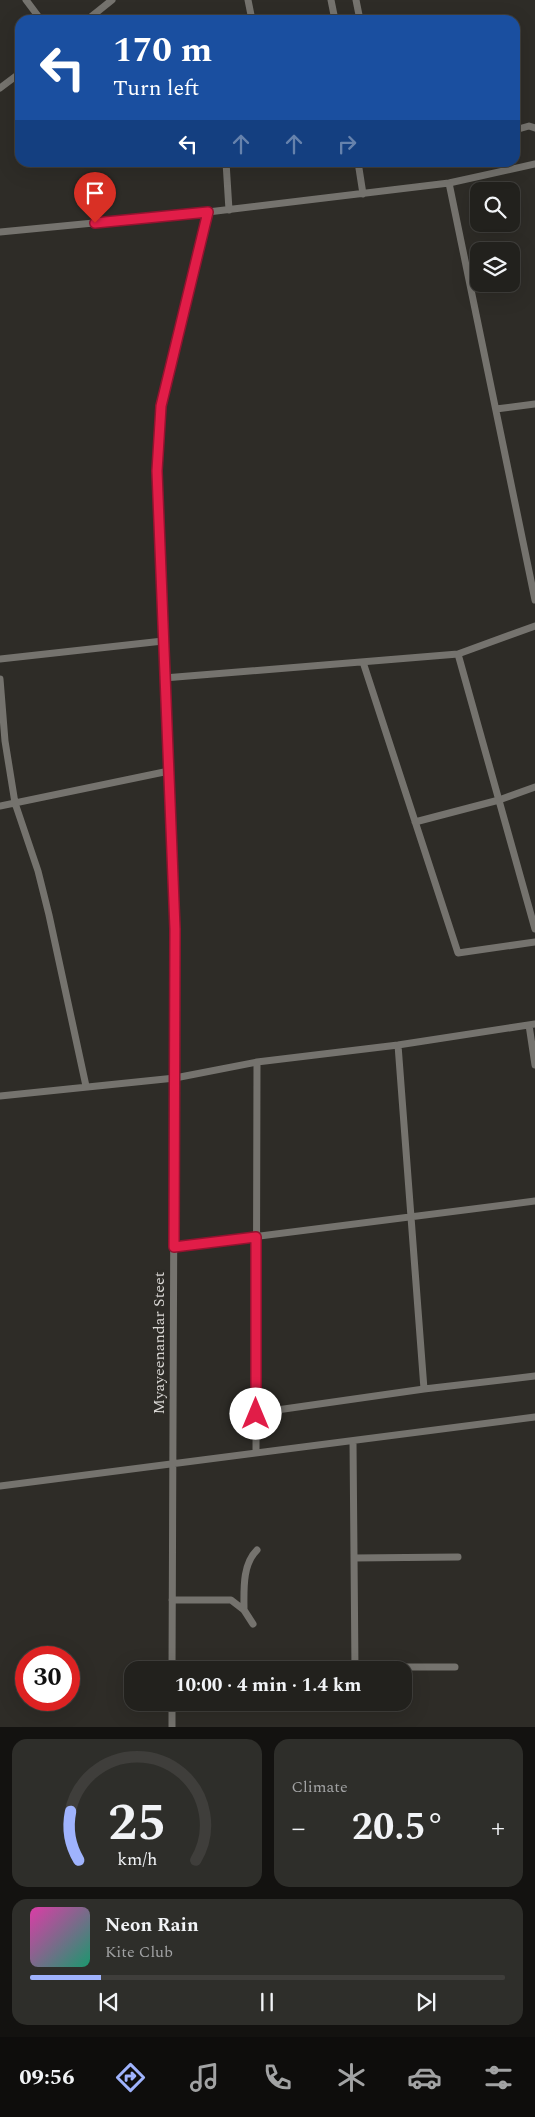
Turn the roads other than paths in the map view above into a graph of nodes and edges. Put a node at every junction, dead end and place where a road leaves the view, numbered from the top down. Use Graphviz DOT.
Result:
graph roads {
  1 [pos="26,0"];
  2 [pos="112,0"];
  3 [pos="248,0"];
  4 [pos="332,0"];
  5 [pos="356,0"];
  6 [pos="38,15"];
  7 [pos="93,15"];
  8 [pos="251,15"];
  9 [pos="334,15"];
  10 [pos="359,15"];
  11 [pos="15,77"];
  12 [pos="0,88"];
  13 [pos="535,128"];
  14 [pos="520,129"];
  15 [pos="535,164"];
  16 [pos="226,167"];
  17 [pos="359,167"];
  18 [pos="449,184"];
  19 [pos="363,194"];
  20 [pos="229,210"];
  21 [pos="208,212"];
  22 [pos="0,232"];
  23 [pos="535,404"];
  24 [pos="496,409"];
  25 [pos="535,600"];
  26 [pos="535,626"];
  27 [pos="163,641"];
  28 [pos="458,654"];
  29 [pos="0,659"];
  30 [pos="363,662"];
  31 [pos="164,678"];
  32 [pos="0,679"];
  33 [pos="169,771"];
  34 [pos="535,787"];
  35 [pos="499,800"];
  36 [pos="15,803"];
  37 [pos="0,806"];
  38 [pos="415,822"];
  39 [pos="535,929"];
  40 [pos="535,942"];
  41 [pos="532,1024"];
  42 [pos="398,1045"];
  43 [pos="257,1062"];
  44 [pos="535,1065"];
  45 [pos="174,1078"];
  46 [pos="86,1086"];
  47 [pos="0,1096"];
  48 [pos="535,1201"];
  49 [pos="411,1216"];
  50 [pos="256,1237"];
  51 [pos="174,1247"];
  52 [pos="535,1376"];
  53 [pos="424,1389"];
  54 [pos="256,1414"];
  55 [pos="535,1417"];
  56 [pos="353,1441"];
  57 [pos="256,1452"];
  58 [pos="172,1464"];
  59 [pos="0,1486"];
  60 [pos="257,1550"];
  61 [pos="458,1557"];
  62 [pos="354,1558"];
  63 [pos="172,1600"];
  64 [pos="244,1610"];
  65 [pos="253,1624"];
  66 [pos="172,1661"];
  67 [pos="355,1661"];
  68 [pos="412,1667"];
  69 [pos="455,1667"];
  70 [pos="172,1711"];
  71 [pos="172,1727"];
  1 -- 6 [label="street"];
  2 -- 7 [label="street"];
  3 -- 8 [label="street"];
  4 -- 9 [label="street"];
  5 -- 10 [label="street"];
  11 -- 12 [label="street"];
  13 -- 14 [label="street"];
  15 -- 18 [label="street"];
  16 -- 20 [label="street"];
  17 -- 19 [label="street"];
  18 -- 19 [label="street"];
  18 -- 24 [label="street"];
  19 -- 20 [label="street"];
  20 -- 21 [label="street"];
  21 -- 22 [label="street"];
  21 -- 27 [label="street, Myayeenandar Steet"];
  23 -- 24 [label="street"];
  24 -- 25 [label="street"];
  26 -- 28 [label="street"];
  27 -- 29 [label="street"];
  27 -- 31 [label="street, Myayeenandar Steet"];
  28 -- 30 [label="street"];
  28 -- 35 [label="street"];
  30 -- 31 [label="street"];
  30 -- 38 [label="street"];
  31 -- 33 [label="street, Myayeenandar Steet"];
  32 -- 36 [label="street"];
  33 -- 36 [label="street"];
  33 -- 45 [label="street, Myayeenandar Steet"];
  34 -- 35 [label="street"];
  35 -- 38 [label="street"];
  35 -- 39 [label="street"];
  36 -- 37 [label="street"];
  36 -- 46 [label="street"];
  38 -- 40 [label="street"];
  41 -- 42 [label="street"];
  41 -- 44 [label="street"];
  42 -- 43 [label="street"];
  42 -- 49 [label="street"];
  43 -- 45 [label="street"];
  43 -- 50 [label="street"];
  45 -- 46 [label="street"];
  45 -- 51 [label="street, Myayeenandar Steet"];
  46 -- 47 [label="street"];
  48 -- 49 [label="street"];
  49 -- 50 [label="street"];
  49 -- 53 [label="street"];
  50 -- 51 [label="street"];
  50 -- 54 [label="street"];
  51 -- 58 [label="street, Myayeenandar Steet"];
  52 -- 53 [label="street"];
  53 -- 54 [label="street"];
  54 -- 57 [label="street"];
  55 -- 56 [label="street"];
  56 -- 57 [label="street"];
  56 -- 62 [label="street"];
  57 -- 58 [label="street"];
  58 -- 59 [label="street"];
  58 -- 63 [label="street, Myayeenandar Steet"];
  60 -- 64 [label="street"];
  61 -- 62 [label="street"];
  62 -- 67 [label="street"];
  63 -- 64 [label="street"];
  63 -- 66 [label="street, Myayeenandar Steet"];
  64 -- 65 [label="street"];
  68 -- 69 [label="street"];
  70 -- 71 [label="street"];
}
